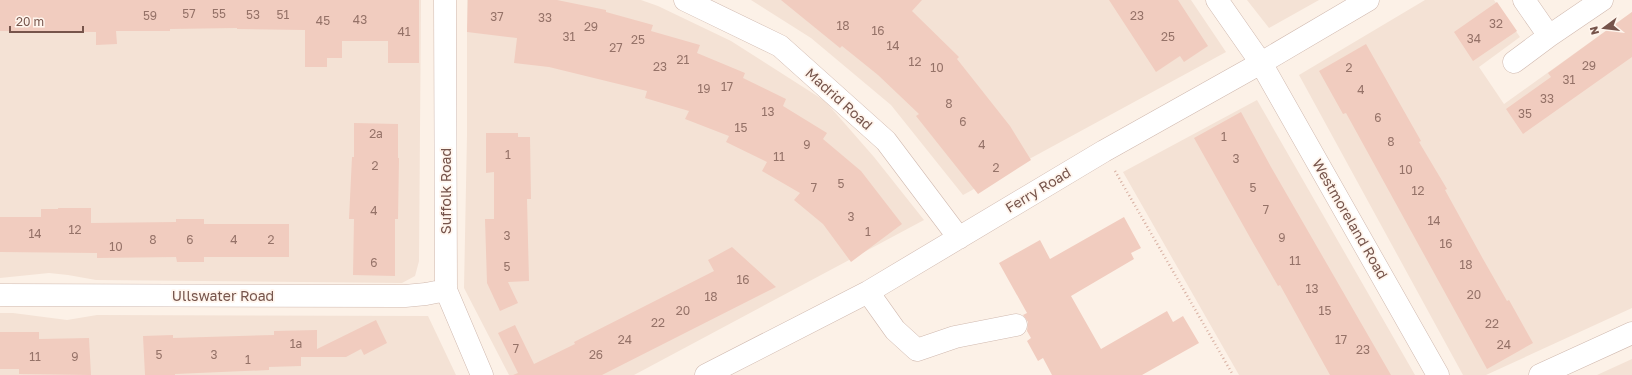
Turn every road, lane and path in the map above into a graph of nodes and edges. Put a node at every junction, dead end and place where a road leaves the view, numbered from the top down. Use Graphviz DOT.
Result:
graph roads {
  1 [pos="445,0"];
  2 [pos="685,0"];
  3 [pos="1217,0"];
  4 [pos="1368,0"];
  5 [pos="1524,0"];
  6 [pos="1602,0"];
  7 [pos="1549,36"];
  8 [pos="1514,62"];
  9 [pos="1261,63"];
  10 [pos="1104,151"];
  11 [pos="959,238"];
  12 [pos="446,290"];
  13 [pos="868,292"];
  14 [pos="0,295"];
  15 [pos="1016,325"];
  16 [pos="1632,333"];
  17 [pos="482,375"];
  18 [pos="706,375"];
  19 [pos="1233,375"];
  20 [pos="1438,375"];
  21 [pos="1540,375"];
  1 -- 12 [label="street, Suffolk Road"];
  2 -- 11 [label="street, Madrid Road"];
  3 -- 9 [label="street, Westmoreland Road"];
  4 -- 9 [label="street, Ferry Road"];
  5 -- 7 [label="street"];
  6 -- 7 [label="street"];
  7 -- 8 [label="street"];
  9 -- 10 [label="street, Ferry Road"];
  9 -- 20 [label="street, Westmoreland Road"];
  10 -- 11 [label="street, Ferry Road"];
  10 -- 19 [label="path"];
  11 -- 13 [label="street, Ferry Road"];
  12 -- 14 [label="street, Ullswater Road"];
  12 -- 17 [label="street, Suffolk Road"];
  13 -- 15 [label="street"];
  13 -- 18 [label="street, Ferry Road"];
  16 -- 21 [label="street"];
}
